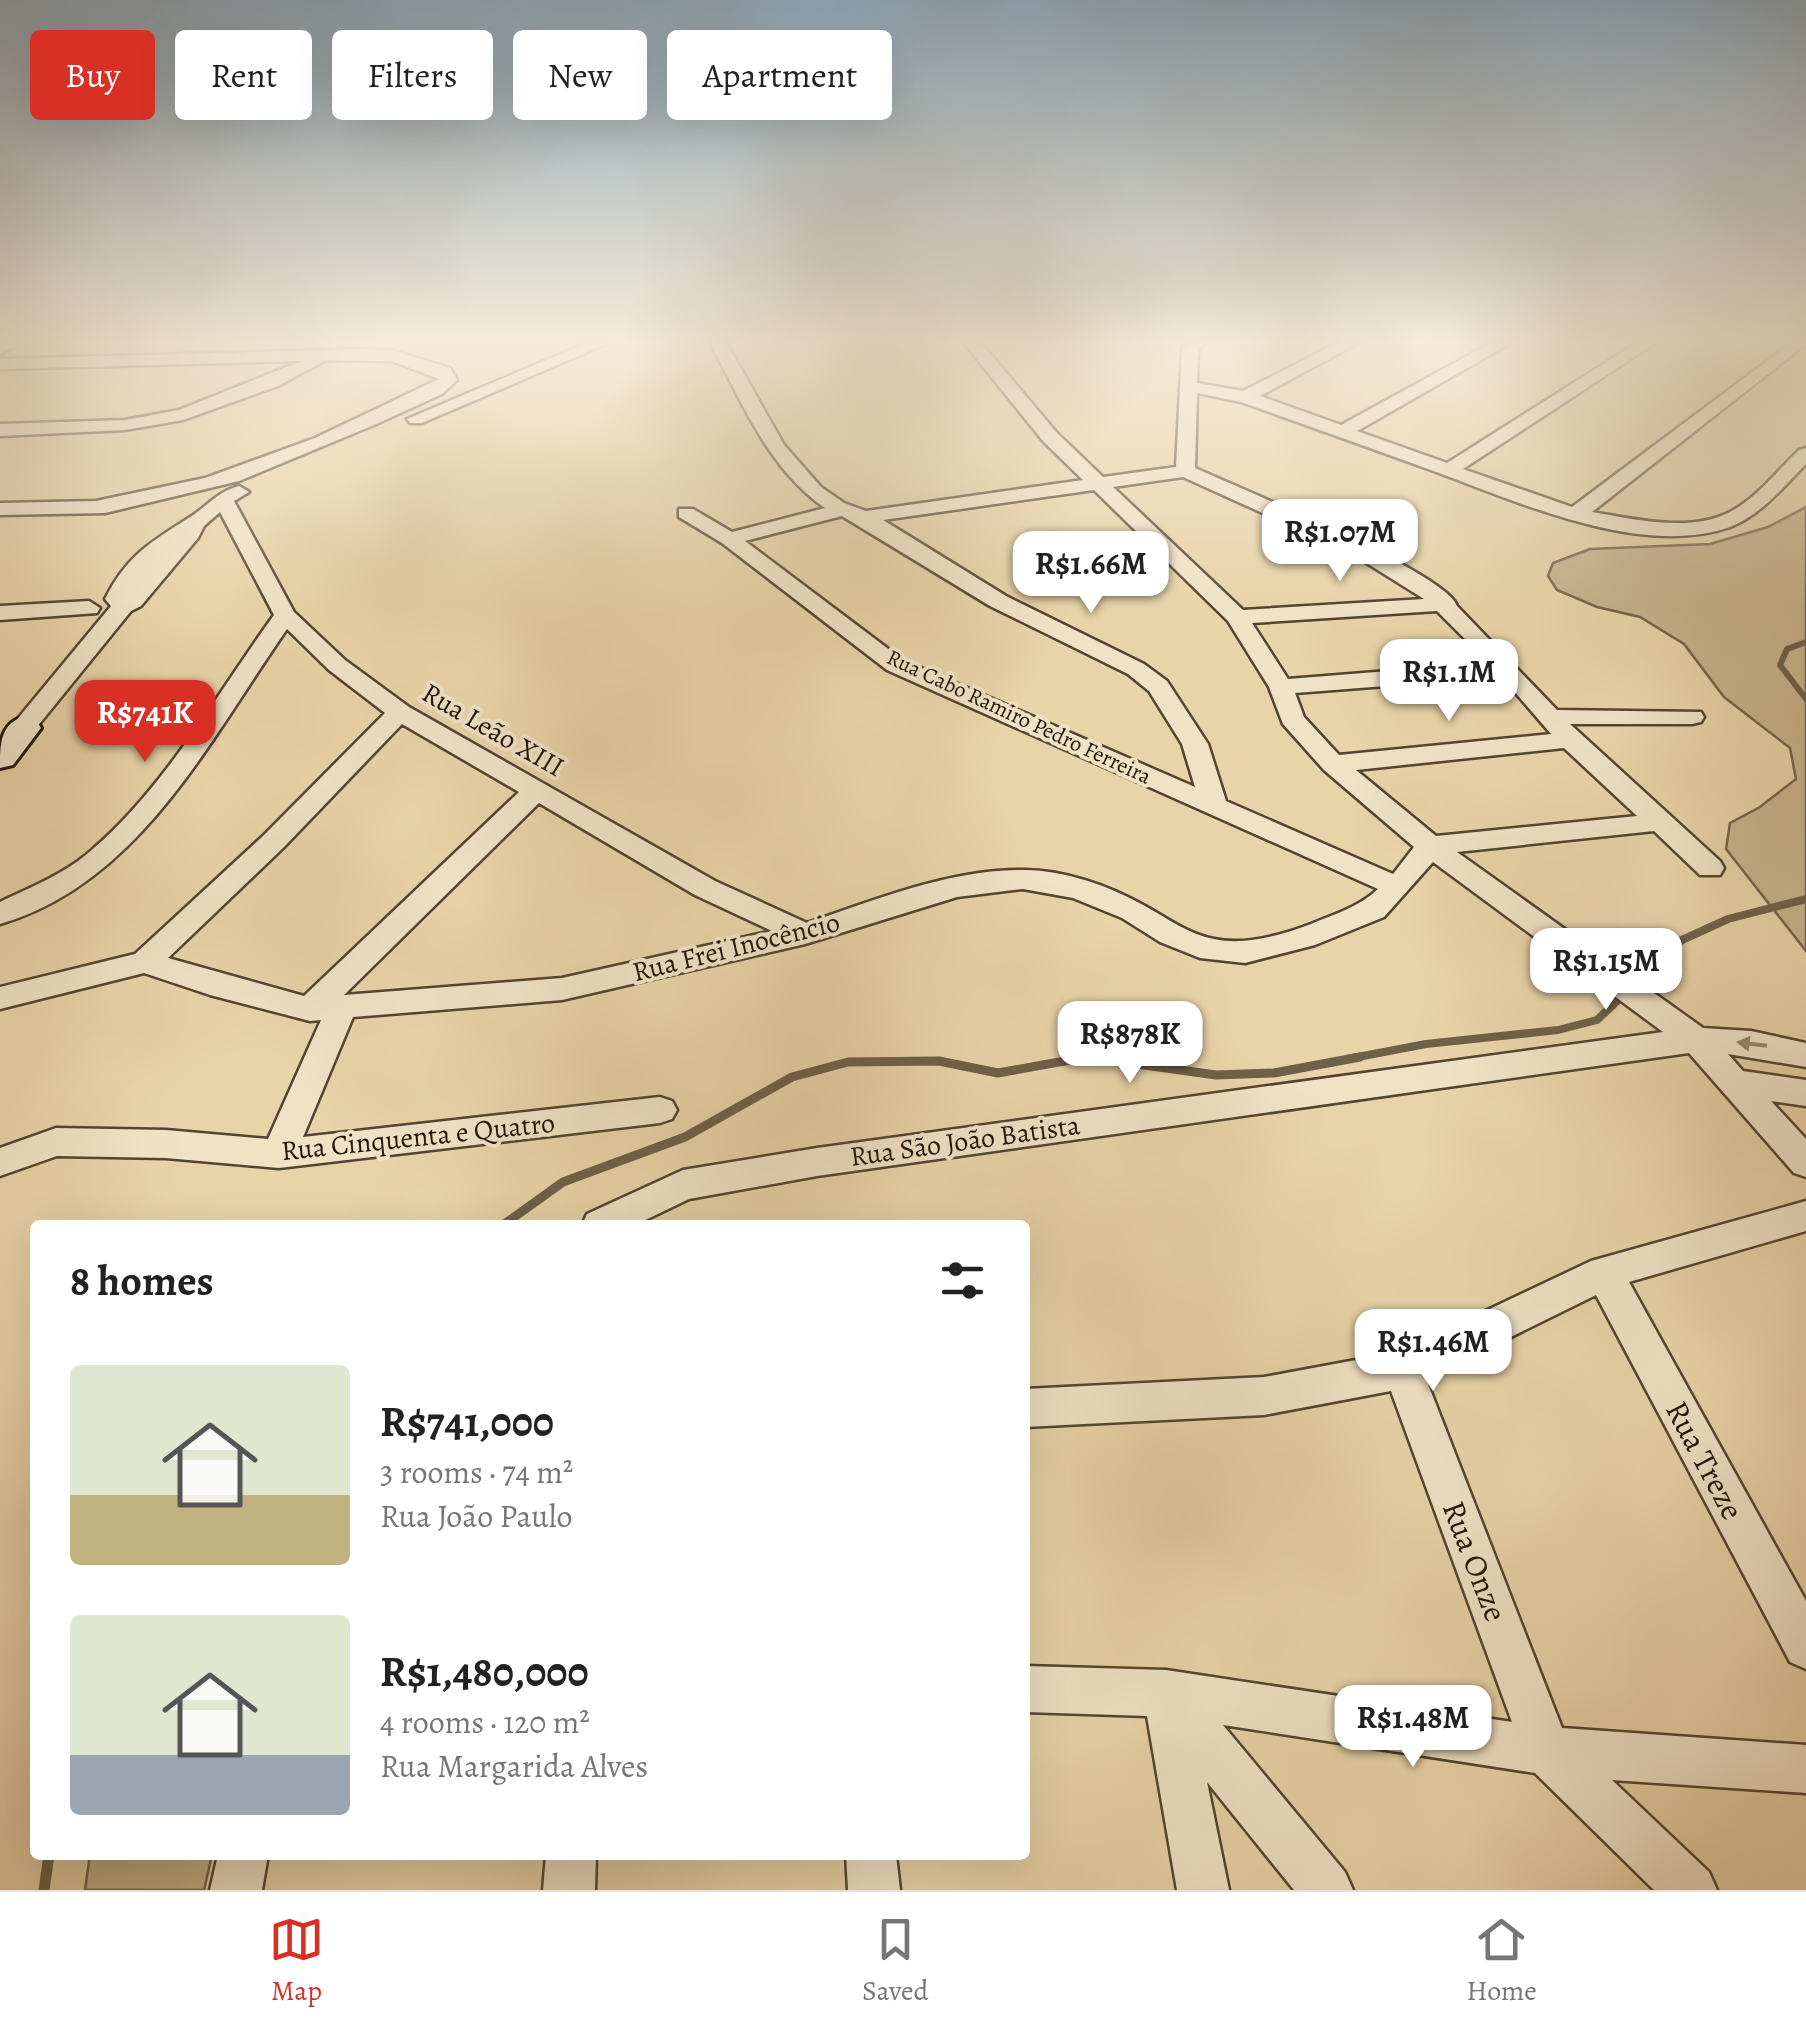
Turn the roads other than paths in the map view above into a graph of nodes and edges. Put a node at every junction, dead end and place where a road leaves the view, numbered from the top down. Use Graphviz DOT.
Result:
graph roads {
  1 [pos="338,432"];
  2 [pos="386,432"];
  3 [pos="769,432"];
  4 [pos="1047,432"];
  5 [pos="1188,432"];
  6 [pos="1342,432"];
  7 [pos="1507,432"];
  8 [pos="1684,432"];
  9 [pos="1806,454"];
  10 [pos="250,470"];
  11 [pos="1448,470"];
  12 [pos="1185,471"];
  13 [pos="269,481"];
  14 [pos="1100,484"];
  15 [pos="223,499"];
  16 [pos="87,508"];
  17 [pos="0,509"];
  18 [pos="837,511"];
  19 [pos="686,513"];
  20 [pos="1575,515"];
  21 [pos="864,517"];
  22 [pos="196,522"];
  23 [pos="729,539"];
  24 [pos="1446,604"];
  25 [pos="90,608"];
  26 [pos="0,613"];
  27 [pos="285,615"];
  28 [pos="1237,616"];
  29 [pos="1508,668"];
  30 [pos="1281,687"];
  31 [pos="400,712"];
  32 [pos="1549,716"];
  33 [pos="1692,717"];
  34 [pos="12,728"];
  35 [pos="1570,740"];
  36 [pos="0,757"];
  37 [pos="1332,764"];
  38 [pos="538,789"];
  39 [pos="1214,805"];
  40 [pos="1660,822"];
  41 [pos="1430,846"];
  42 [pos="1710,868"];
  43 [pos="1398,887"];
  44 [pos="0,914"];
  45 [pos="805,934"];
  46 [pos="145,962"];
  47 [pos="0,998"];
  48 [pos="326,1008"];
  49 [pos="1696,1040"];
  50 [pos="1806,1054"];
  51 [pos="1733,1082"];
  52 [pos="1806,1093"];
  53 [pos="660,1110"];
  54 [pos="279,1154"];
  55 [pos="0,1162"];
  56 [pos="1806,1162"];
  57 [pos="1806,1216"];
  58 [pos="610,1220"];
  59 [pos="1604,1273"];
  60 [pos="1404,1370"];
  61 [pos="1030,1408"];
  62 [pos="1806,1646"];
  63 [pos="1030,1689"];
  64 [pos="1166,1693"];
  65 [pos="1546,1751"];
  66 [pos="1806,1769"];
  67 [pos="243,1860"];
  68 [pos="571,1860"];
  69 [pos="871,1860"];
  70 [pos="236,1890"];
  71 [pos="568,1890"];
  72 [pos="874,1890"];
  73 [pos="1202,1890"];
  74 [pos="1327,1890"];
  75 [pos="1691,1890"];
  1 -- 10 [label="street"];
  2 -- 13 [label="street"];
  3 -- 18 [label="street"];
  4 -- 14 [label="street"];
  5 -- 12 [label="street"];
  6 -- 11 [label="street"];
  7 -- 11 [label="street"];
  8 -- 20 [label="street"];
  9 -- 20 [label="street"];
  10 -- 13 [label="street"];
  10 -- 16 [label="street"];
  11 -- 20 [label="street"];
  12 -- 14 [label="street"];
  12 -- 24 [label="street"];
  13 -- 15 [label="street"];
  14 -- 21 [label="street"];
  14 -- 28 [label="street"];
  15 -- 16 [label="street"];
  15 -- 22 [label="street"];
  15 -- 27 [label="street, Rua Leão XIII"];
  16 -- 17 [label="street"];
  16 -- 22 [label="street"];
  18 -- 21 [label="street"];
  18 -- 23 [label="street"];
  19 -- 23 [label="street, Rua Cabo Ramiro Pedro Ferreira"];
  21 -- 39 [label="street"];
  22 -- 34 [label="street"];
  23 -- 39 [label="street, Rua Cabo Ramiro Pedro Ferreira"];
  24 -- 28 [label="street"];
  24 -- 29 [label="street"];
  25 -- 26 [label="street"];
  27 -- 31 [label="street, Rua Leão XIII"];
  27 -- 44 [label="street"];
  28 -- 30 [label="street"];
  29 -- 30 [label="street"];
  29 -- 32 [label="street"];
  30 -- 37 [label="street"];
  31 -- 38 [label="street, Rua Leão XIII"];
  31 -- 46 [label="street"];
  32 -- 33 [label="street"];
  32 -- 35 [label="street"];
  34 -- 36 [label="main road"];
  35 -- 37 [label="street"];
  35 -- 40 [label="street"];
  37 -- 41 [label="street"];
  38 -- 45 [label="street, Rua Leão XIII"];
  38 -- 48 [label="street"];
  39 -- 43 [label="street, Rua Cabo Ramiro Pedro Ferreira"];
  40 -- 41 [label="street"];
  40 -- 42 [label="street"];
  41 -- 43 [label="street, Rua Frei Inocêncio"];
  41 -- 49 [label="street"];
  43 -- 45 [label="street, Rua Frei Inocêncio"];
  45 -- 48 [label="street, Rua Frei Inocêncio"];
  46 -- 47 [label="street"];
  46 -- 48 [label="street, Rua Frei Inocêncio"];
  48 -- 54 [label="street"];
  50 -- 49 [label="street, Rua São João Batista, one-way"];
  49 -- 51 [label="street"];
  49 -- 58 [label="street, Rua São João Batista"];
  51 -- 52 [label="street"];
  51 -- 56 [label="street"];
  53 -- 54 [label="street, Rua Cinquenta e Quatro"];
  54 -- 55 [label="street, Rua Cinquenta e Quatro"];
  57 -- 59 [label="street"];
  59 -- 60 [label="street"];
  59 -- 62 [label="street, Rua Treze"];
  60 -- 61 [label="street"];
  60 -- 65 [label="street, Rua Onze"];
  63 -- 64 [label="street"];
  64 -- 65 [label="street"];
  64 -- 73 [label="street"];
  64 -- 74 [label="street"];
  65 -- 66 [label="street"];
  65 -- 75 [label="street"];
  67 -- 70 [label="street"];
  68 -- 71 [label="street"];
  69 -- 72 [label="street"];
}
